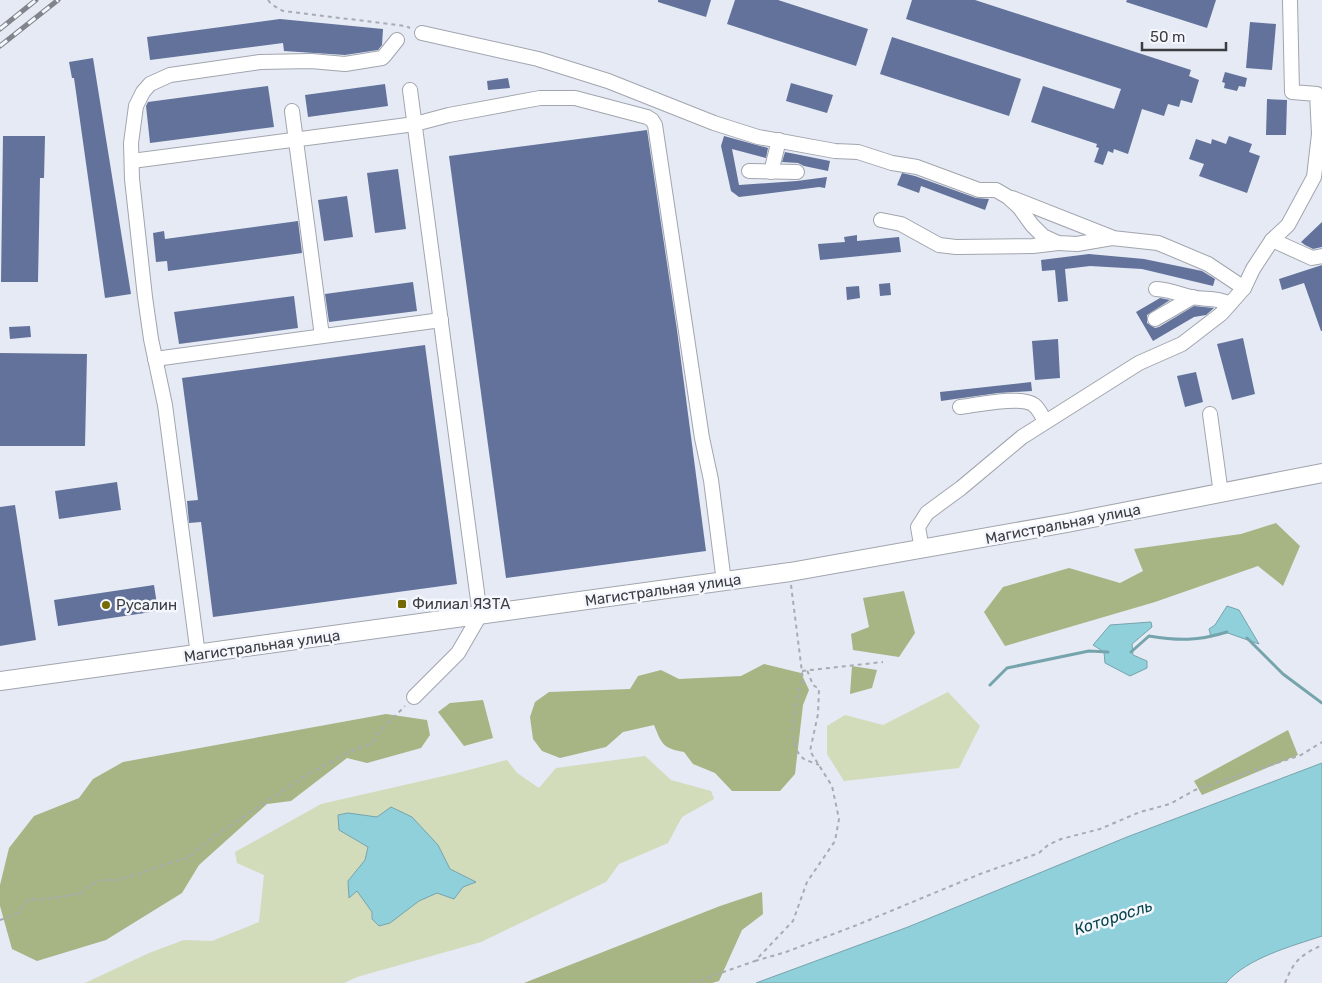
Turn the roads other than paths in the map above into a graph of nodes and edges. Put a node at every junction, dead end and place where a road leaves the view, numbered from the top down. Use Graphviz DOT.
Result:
graph roads {
  1 [pos="1290,0"];
  2 [pos="422,33"];
  3 [pos="397,40"];
  4 [pos="410,90"];
  5 [pos="292,111"];
  6 [pos="415,124"];
  7 [pos="296,140"];
  8 [pos="779,140"];
  9 [pos="132,162"];
  10 [pos="749,171"];
  11 [pos="771,172"];
  12 [pos="797,172"];
  13 [pos="1008,197"];
  14 [pos="881,220"];
  15 [pos="1112,238"];
  16 [pos="1272,240"];
  17 [pos="1058,243"];
  18 [pos="1322,256"];
  19 [pos="1244,288"];
  20 [pos="1156,289"];
  21 [pos="1193,297"];
  22 [pos="1230,304"];
  23 [pos="1155,319"];
  24 [pos="441,320"];
  25 [pos="322,336"];
  26 [pos="155,359"];
  27 [pos="960,407"];
  28 [pos="1210,414"];
  29 [pos="1045,421"];
  30 [pos="1322,473"];
  31 [pos="1221,494"];
  32 [pos="922,550"];
  33 [pos="724,582"];
  34 [pos="480,615"];
  35 [pos="198,655"];
  36 [pos="0,681"];
  37 [pos="414,697"];
  1 -- 16 [label="lane"];
  2 -- 8 [label="lane"];
  3 -- 9 [label="lane"];
  4 -- 6 [label="lane"];
  5 -- 7 [label="lane"];
  6 -- 7 [label="lane"];
  6 -- 24 [label="lane"];
  6 -- 33 [label="lane"];
  7 -- 9 [label="lane"];
  7 -- 25 [label="lane"];
  8 -- 11 [label="lane"];
  8 -- 13 [label="lane"];
  9 -- 26 [label="lane"];
  10 -- 11 [label="lane"];
  11 -- 12 [label="lane"];
  13 -- 15 [label="lane"];
  13 -- 17 [label="lane"];
  14 -- 17 [label="lane"];
  15 -- 17 [label="lane"];
  15 -- 19 [label="lane"];
  16 -- 18 [label="lane"];
  16 -- 19 [label="lane"];
  19 -- 22 [label="lane"];
  20 -- 21 [label="lane"];
  21 -- 22 [label="lane"];
  21 -- 23 [label="lane"];
  22 -- 29 [label="lane"];
  24 -- 25 [label="lane"];
  24 -- 34 [label="lane"];
  25 -- 26 [label="lane"];
  26 -- 35 [label="lane"];
  27 -- 29 [label="lane"];
  28 -- 31 [label="lane"];
  29 -- 32 [label="lane"];
  30 -- 31 [label="main road, Магистральная улица"];
  31 -- 32 [label="main road, Магистральная улица"];
  32 -- 33 [label="main road, Магистральная улица"];
  33 -- 34 [label="main road, Магистральная улица"];
  34 -- 35 [label="main road, Магистральная улица"];
  34 -- 37 [label="lane"];
  35 -- 36 [label="main road, Магистральная улица"];
}
